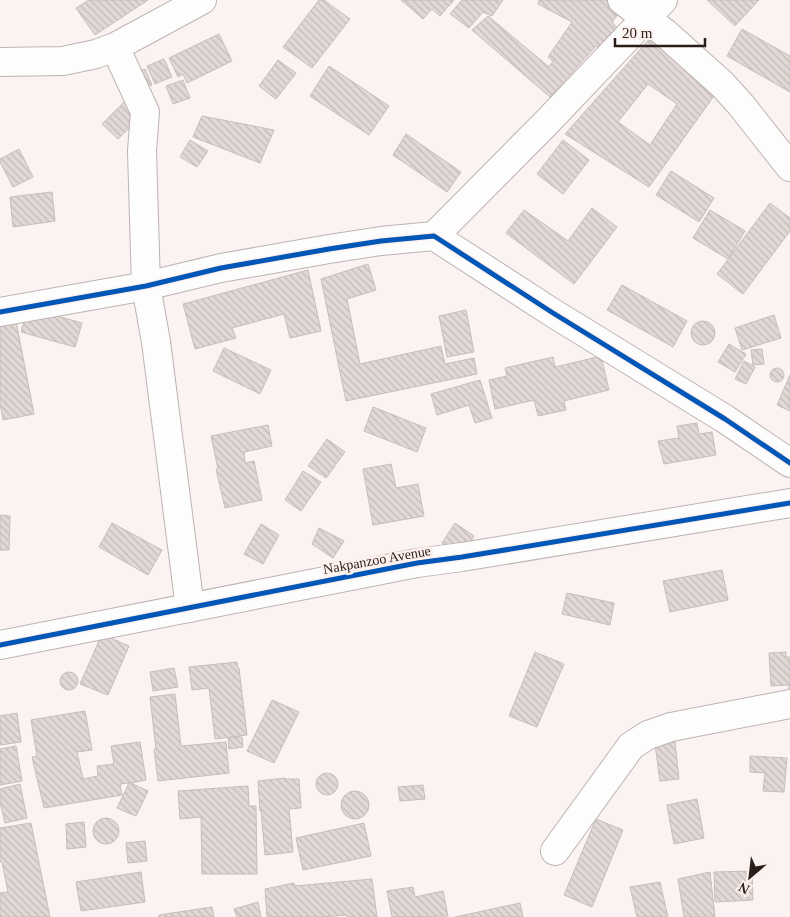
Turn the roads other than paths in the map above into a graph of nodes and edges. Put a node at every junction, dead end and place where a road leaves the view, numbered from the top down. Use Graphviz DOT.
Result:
graph roads {
  1 [pos="202,0"];
  2 [pos="622,0"];
  3 [pos="654,9"];
  4 [pos="115,47"];
  5 [pos="0,62"];
  6 [pos="790,167"];
  7 [pos="434,236"];
  8 [pos="146,286"];
  9 [pos="0,312"];
  10 [pos="790,463"];
  11 [pos="790,503"];
  12 [pos="190,608"];
  13 [pos="0,645"];
  14 [pos="790,704"];
  15 [pos="555,851"];
  1 -- 4 [label="street"];
  2 -- 3 [label="street"];
  3 -- 6 [label="street"];
  3 -- 7 [label="street"];
  4 -- 5 [label="street"];
  4 -- 8 [label="street"];
  7 -- 8 [label="street"];
  7 -- 10 [label="street"];
  8 -- 9 [label="street"];
  8 -- 12 [label="street"];
  11 -- 12 [label="street, Nakpanzoo Avenue"];
  12 -- 13 [label="street, Nakpanzoo Avenue"];
  14 -- 15 [label="street"];
}
